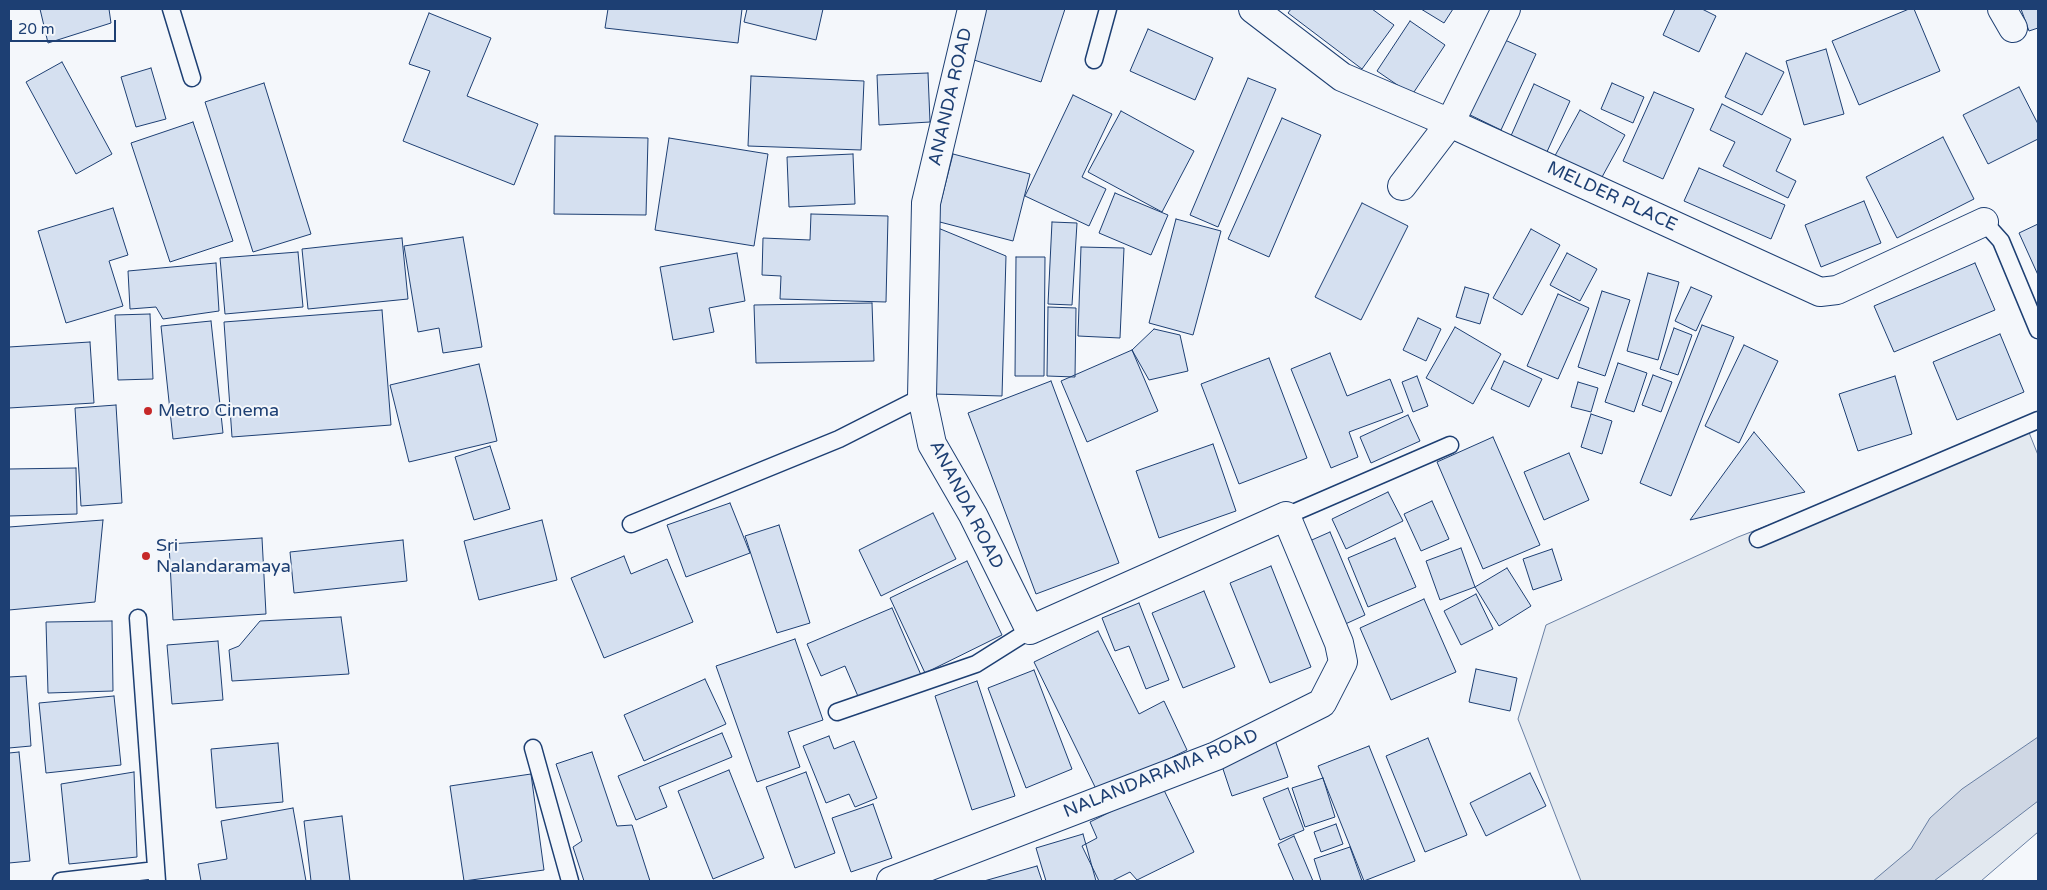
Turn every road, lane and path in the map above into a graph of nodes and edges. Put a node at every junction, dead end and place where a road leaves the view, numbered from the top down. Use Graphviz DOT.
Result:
graph roads {
  1 [pos="171,9"];
  2 [pos="972,9"];
  3 [pos="1108,9"];
  4 [pos="1253,9"];
  5 [pos="1506,9"];
  6 [pos="1094,60"];
  7 [pos="192,78"];
  8 [pos="1450,123"];
  9 [pos="1402,186"];
  10 [pos="1984,222"];
  11 [pos="2038,330"];
  12 [pos="922,398"];
  13 [pos="2038,420"];
  14 [pos="1450,445"];
  15 [pos="1286,516"];
  16 [pos="631,524"];
  17 [pos="1758,539"];
  18 [pos="138,618"];
  19 [pos="1030,630"];
  20 [pos="837,712"];
  21 [pos="533,748"];
  22 [pos="157,875"];
  23 [pos="61,881"];
  24 [pos="570,881"];
  25 [pos="891,881"];
  1 -- 7 [label="lane"];
  2 -- 12 [label="street, ANANDA ROAD"];
  3 -- 6 [label="lane"];
  4 -- 8 [label="street, MELDER PLACE"];
  5 -- 8 [label="street"];
  8 -- 9 [label="street"];
  8 -- 10 [label="street, MELDER PLACE"];
  10 -- 11 [label="lane"];
  12 -- 16 [label="lane"];
  12 -- 19 [label="street, ANANDA ROAD"];
  13 -- 17 [label="lane"];
  14 -- 15 [label="lane"];
  15 -- 19 [label="street"];
  15 -- 25 [label="street, NALANDARAMA ROAD"];
  18 -- 22 [label="lane"];
  19 -- 20 [label="lane"];
  21 -- 24 [label="lane"];
  22 -- 23 [label="lane"];
}
